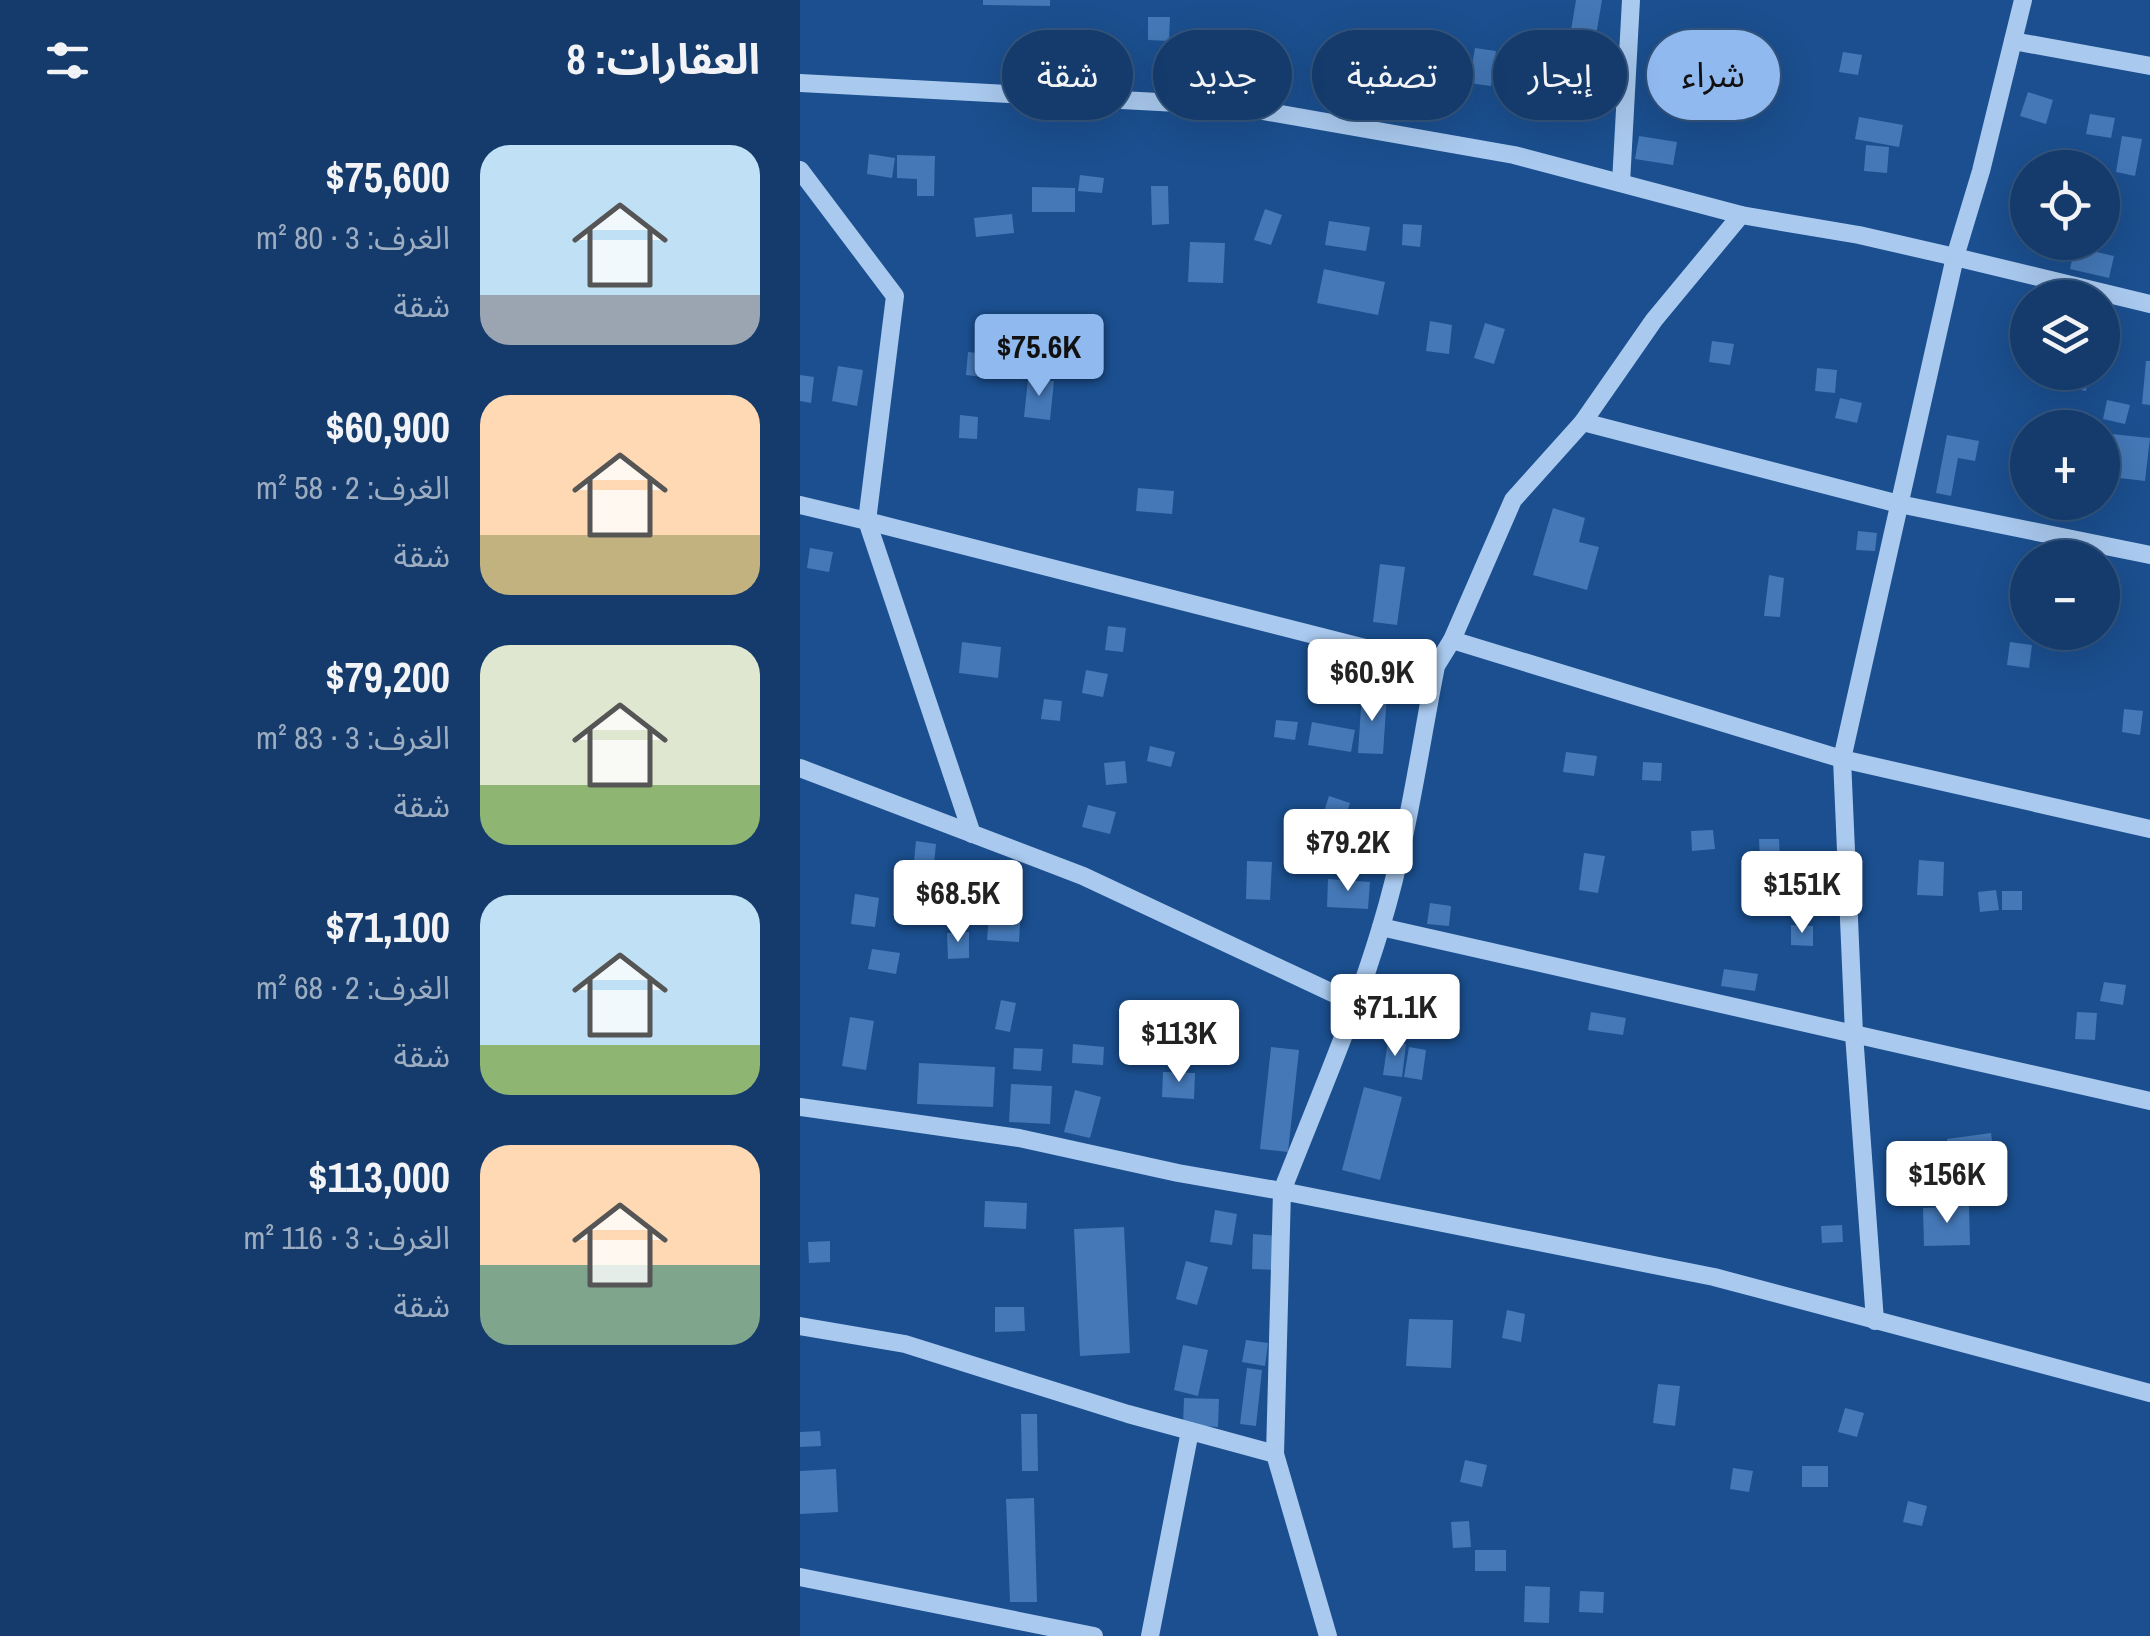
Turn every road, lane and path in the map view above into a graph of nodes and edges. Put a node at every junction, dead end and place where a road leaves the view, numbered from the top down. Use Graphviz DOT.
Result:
graph roads {
  1 [pos="1631,0"];
  2 [pos="2023,0"];
  3 [pos="2013,42"];
  4 [pos="2150,66"];
  5 [pos="800,83"];
  6 [pos="800,170"];
  7 [pos="1621,184"];
  8 [pos="1742,215"];
  9 [pos="1955,257"];
  10 [pos="2150,304"];
  11 [pos="1583,422"];
  12 [pos="1899,504"];
  13 [pos="800,505"];
  14 [pos="867,520"];
  15 [pos="2150,554"];
  16 [pos="1452,640"];
  17 [pos="1436,666"];
  18 [pos="1842,759"];
  19 [pos="800,768"];
  20 [pos="2150,829"];
  21 [pos="972,834"];
  22 [pos="1381,928"];
  23 [pos="1354,1003"];
  24 [pos="1854,1034"];
  25 [pos="2150,1101"];
  26 [pos="800,1107"];
  27 [pos="1282,1191"];
  28 [pos="1875,1321"];
  29 [pos="800,1326"];
  30 [pos="2150,1393"];
  31 [pos="1190,1430"];
  32 [pos="1275,1454"];
  33 [pos="800,1577"];
  34 [pos="1094,1636"];
  35 [pos="1150,1636"];
  36 [pos="1328,1636"];
  1 -- 7 [label="street"];
  2 -- 3 [label="street"];
  3 -- 4 [label="street"];
  3 -- 9 [label="street"];
  5 -- 7 [label="street"];
  6 -- 14 [label="street"];
  7 -- 8 [label="street"];
  8 -- 9 [label="street"];
  8 -- 11 [label="street"];
  9 -- 10 [label="street"];
  9 -- 12 [label="street"];
  11 -- 12 [label="street"];
  11 -- 16 [label="street"];
  12 -- 15 [label="street"];
  12 -- 18 [label="street"];
  13 -- 14 [label="street"];
  14 -- 17 [label="street"];
  14 -- 21 [label="street"];
  16 -- 17 [label="street"];
  16 -- 18 [label="street"];
  17 -- 22 [label="street"];
  18 -- 20 [label="street"];
  18 -- 24 [label="street"];
  19 -- 21 [label="street"];
  21 -- 23 [label="street"];
  22 -- 23 [label="street"];
  22 -- 24 [label="street"];
  23 -- 27 [label="street"];
  24 -- 25 [label="street"];
  24 -- 28 [label="street"];
  26 -- 27 [label="street"];
  27 -- 28 [label="street"];
  27 -- 32 [label="street"];
  28 -- 30 [label="street"];
  29 -- 31 [label="street"];
  31 -- 32 [label="street"];
  31 -- 35 [label="street"];
  32 -- 36 [label="street"];
  33 -- 34 [label="street"];
}
